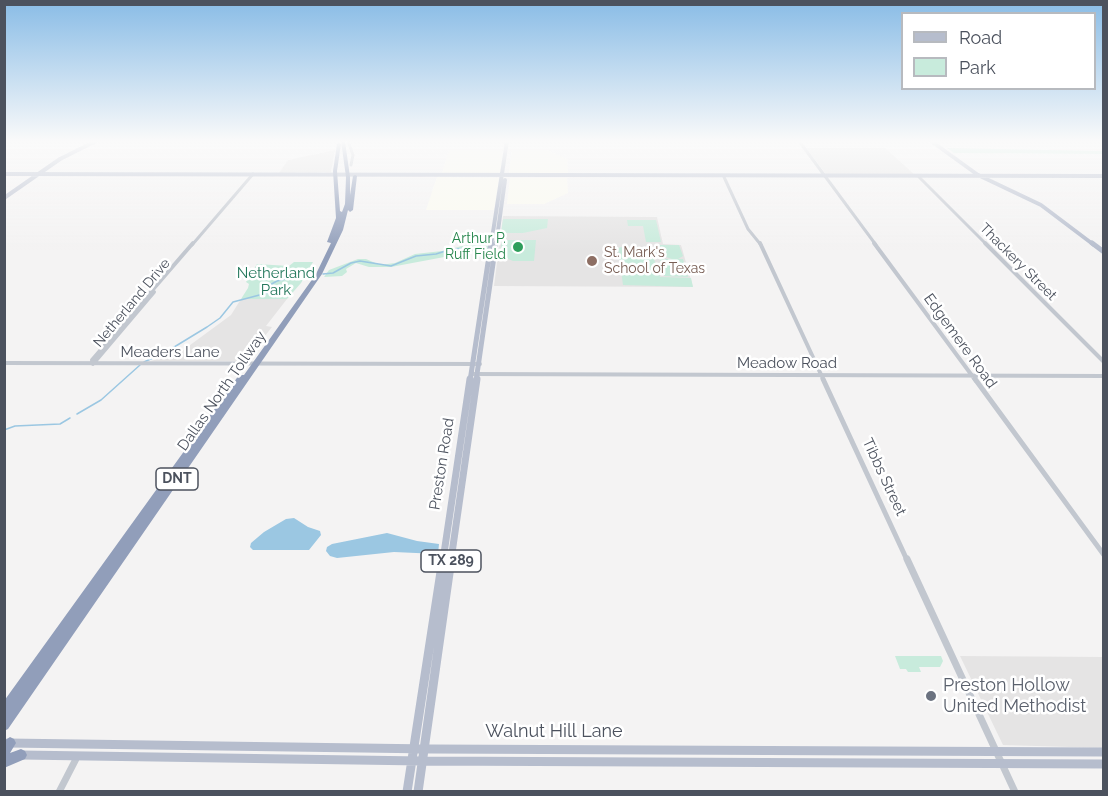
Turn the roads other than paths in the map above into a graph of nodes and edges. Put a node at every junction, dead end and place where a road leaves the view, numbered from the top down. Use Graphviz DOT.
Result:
graph roads {
  1 [pos="31,178"];
  2 [pos="249,178"];
  3 [pos="337,178"];
  4 [pos="344,178"];
  5 [pos="347,178"];
  6 [pos="353,178"];
  7 [pos="504,178"];
  8 [pos="725,178"];
  9 [pos="827,178"];
  10 [pos="920,178"];
  11 [pos="986,178"];
  12 [pos="4,196"];
  13 [pos="340,224"];
  14 [pos="1104,250"];
  15 [pos="1104,362"];
  16 [pos="4,363"];
  17 [pos="93,364"];
  18 [pos="476,364"];
  19 [pos="475,374"];
  20 [pos="822,375"];
  21 [pos="971,376"];
  22 [pos="1104,376"];
  23 [pos="1104,555"];
  24 [pos="4,711"];
  25 [pos="4,725"];
  26 [pos="84,745"];
  27 [pos="6,748"];
  28 [pos="419,748"];
  29 [pos="638,748"];
  30 [pos="546,749"];
  31 [pos="996,750"];
  32 [pos="917,751"];
  33 [pos="1104,752"];
  34 [pos="21,755"];
  35 [pos="77,757"];
  36 [pos="417,761"];
  37 [pos="546,761"];
  38 [pos="4,762"];
  39 [pos="639,762"];
  40 [pos="922,764"];
  41 [pos="1002,764"];
  42 [pos="1104,764"];
  43 [pos="59,792"];
  44 [pos="407,792"];
  45 [pos="418,792"];
  46 [pos="1015,792"];
  1 -- 12 [label="main road"];
  2 -- 17 [label="street, Netherland Drive"];
  3 -- 13 [label="highway"];
  4 -- 13 [label="highway, Dallas North Tollway / DNT"];
  5 -- 13 [label="highway, Dallas North Tollway / DNT"];
  6 -- 13 [label="highway"];
  7 -- 18 [label="main road, Preston Road / TX 289"];
  8 -- 20 [label="street, Tibbs Street"];
  9 -- 21 [label="street, Edgemere Road"];
  10 -- 15 [label="street, Thackery Street"];
  11 -- 14 [label="main road"];
  13 -- 24 [label="highway, Dallas North Tollway / DNT"];
  13 -- 25 [label="highway, Dallas North Tollway / DNT"];
  16 -- 17 [label="street, Meaders Lane"];
  17 -- 18 [label="street, Meaders Lane"];
  18 -- 19 [label="main road, Preston Road / TX 289"];
  19 -- 20 [label="street, Meadow Road"];
  19 -- 28 [label="main road, Preston Road / TX 289"];
  20 -- 21 [label="street, Meadow Road"];
  20 -- 31 [label="street, Tibbs Street"];
  21 -- 22 [label="street, Meadow Road"];
  21 -- 23 [label="street, Edgemere Road"];
  26 -- 27 [label="main road, Walnut Hill Lane"];
  26 -- 28 [label="main road, Walnut Hill Lane"];
  26 -- 35 [label="main road"];
  27 -- 34 [label="main road, Walnut Hill Lane"];
  28 -- 30 [label="main road, Walnut Hill Lane"];
  28 -- 36 [label="main road, Preston Road / TX 289"];
  29 -- 30 [label="main road, Walnut Hill Lane"];
  29 -- 32 [label="main road, Walnut Hill Lane"];
  29 -- 39 [label="main road"];
  30 -- 37 [label="main road"];
  31 -- 32 [label="main road, Walnut Hill Lane"];
  31 -- 33 [label="main road, Walnut Hill Lane"];
  31 -- 41 [label="street, Tibbs Street"];
  32 -- 40 [label="main road"];
  34 -- 35 [label="main road, Walnut Hill Lane"];
  34 -- 38 [label="highway"];
  35 -- 36 [label="main road, Walnut Hill Lane"];
  35 -- 43 [label="street"];
  36 -- 37 [label="main road, Walnut Hill Lane"];
  36 -- 44 [label="main road, Preston Road / TX 289"];
  36 -- 45 [label="main road, Preston Road / TX 289"];
  37 -- 39 [label="main road, Walnut Hill Lane"];
  39 -- 40 [label="main road, Walnut Hill Lane"];
  40 -- 41 [label="main road, Walnut Hill Lane"];
  41 -- 42 [label="main road, Walnut Hill Lane"];
  41 -- 46 [label="street, Tibbs Street"];
}
